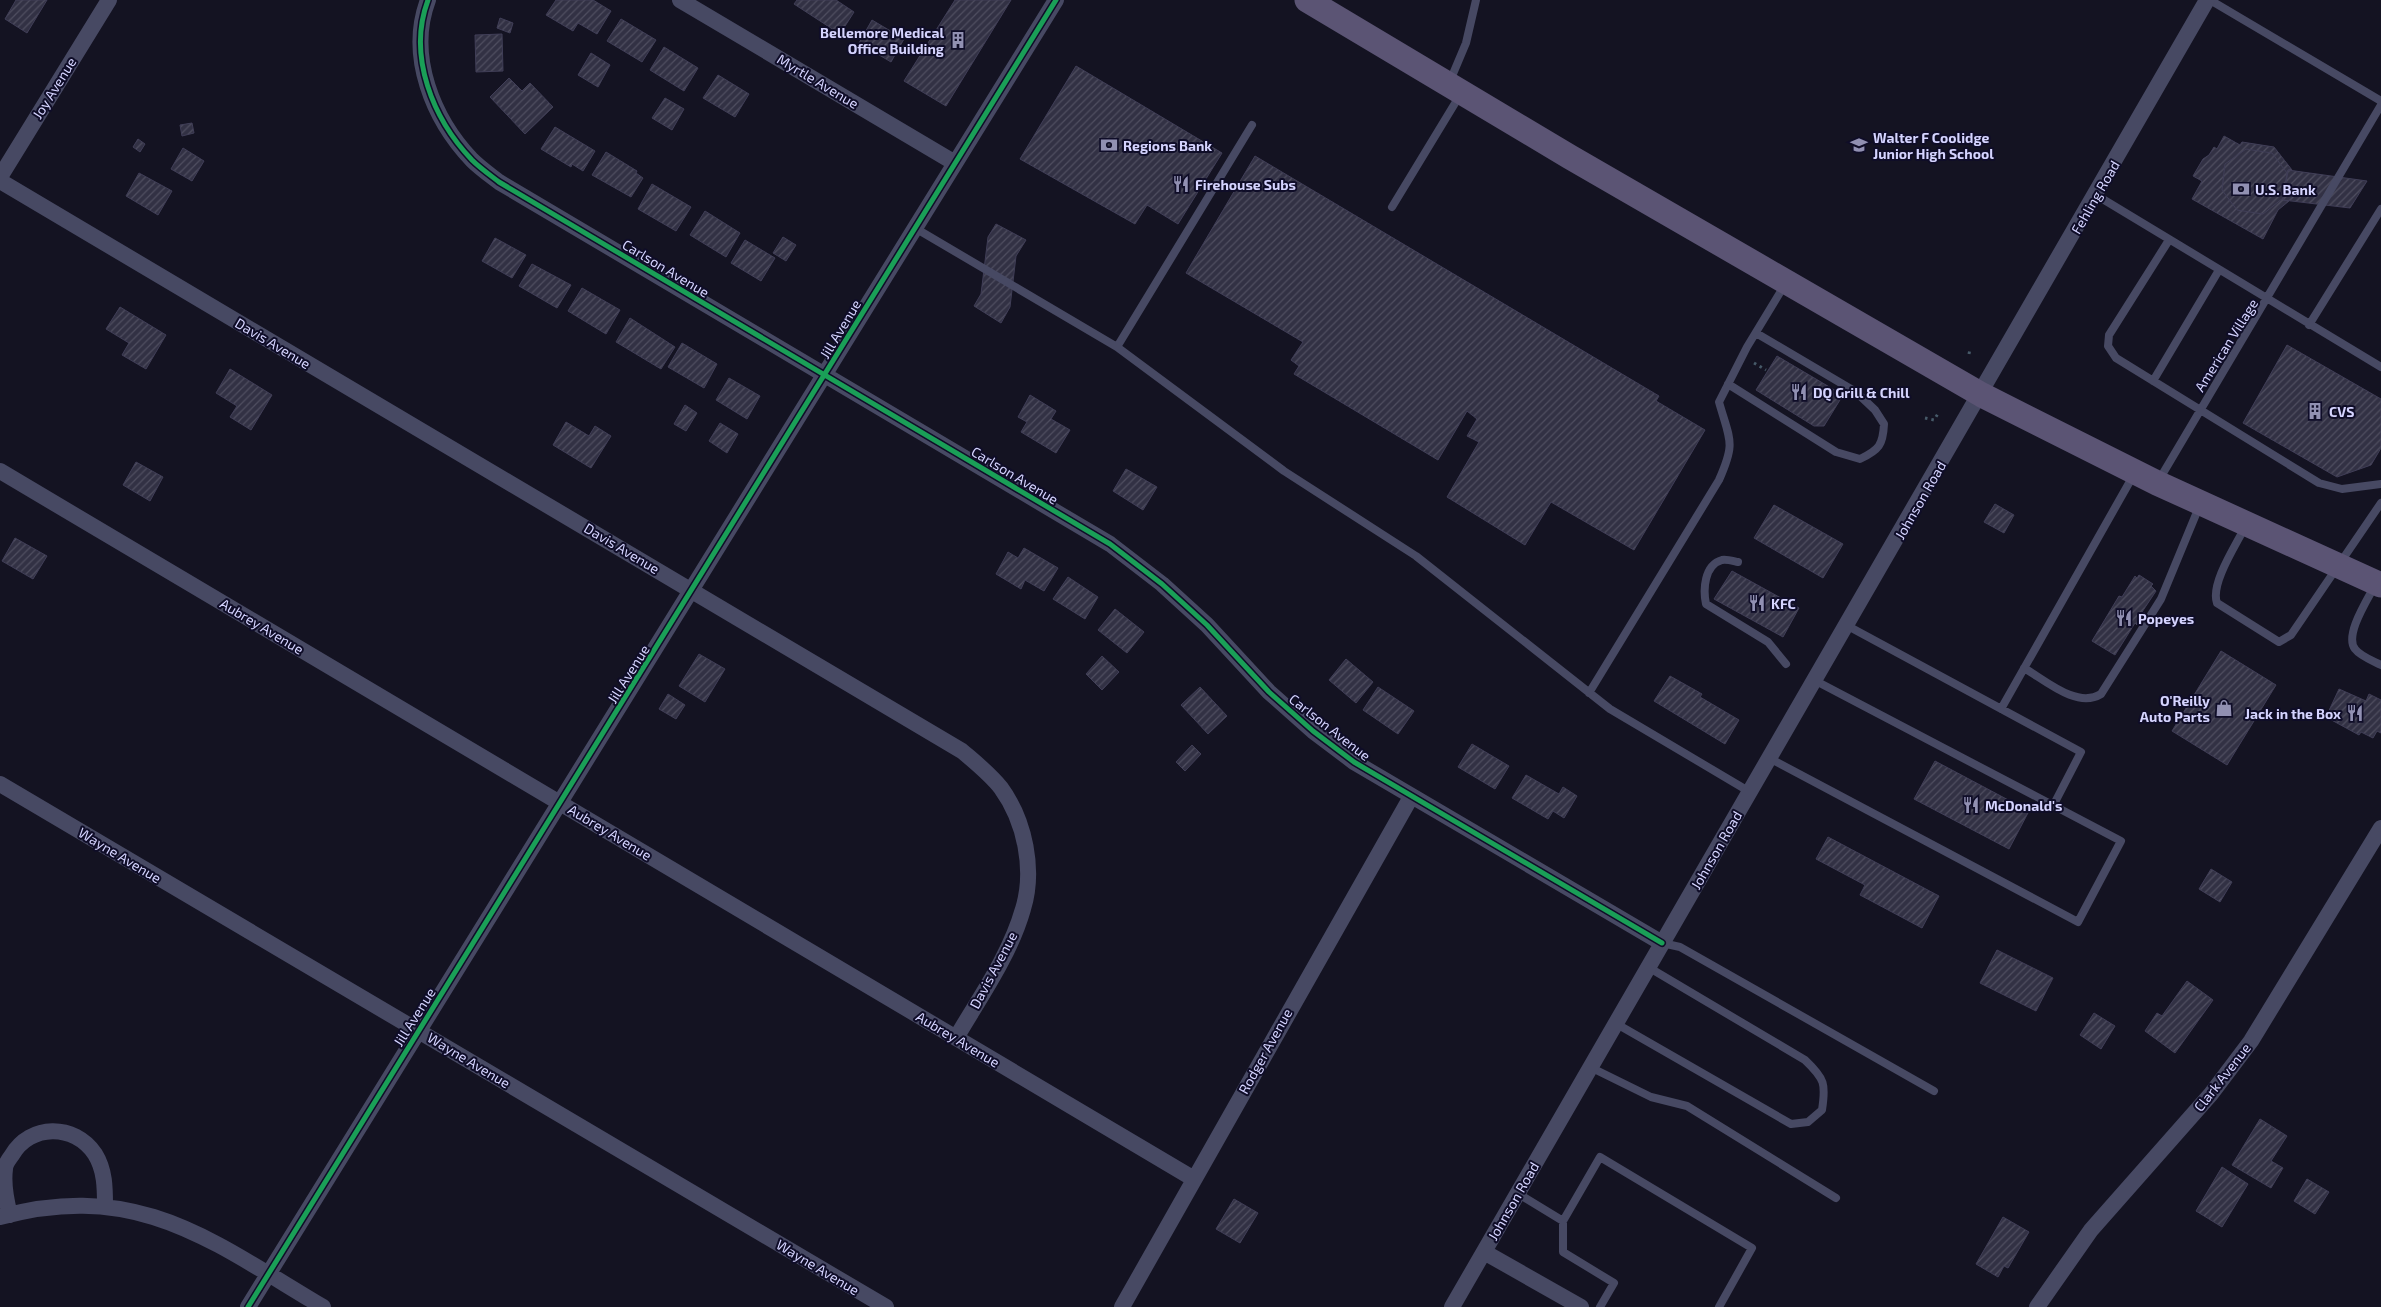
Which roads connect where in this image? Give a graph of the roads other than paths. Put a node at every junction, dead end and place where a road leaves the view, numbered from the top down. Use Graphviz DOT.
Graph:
graph roads {
  1 [pos="109,0"];
  2 [pos="428,0"];
  3 [pos="680,0"];
  4 [pos="1056,0"];
  5 [pos="1307,0"];
  6 [pos="1476,0"];
  7 [pos="2209,0"];
  8 [pos="1455,89"];
  9 [pos="2381,101"];
  10 [pos="2381,105"];
  11 [pos="1252,124"];
  12 [pos="955,162"];
  13 [pos="0,177"];
  14 [pos="0,182"];
  15 [pos="2096,195"];
  16 [pos="1392,206"];
  17 [pos="2381,209"];
  18 [pos="915,228"];
  19 [pos="2169,240"];
  20 [pos="2219,270"];
  21 [pos="1786,283"];
  22 [pos="2267,300"];
  23 [pos="2309,325"];
  24 [pos="1756,333"];
  25 [pos="1118,347"];
  26 [pos="2381,367"];
  27 [pos="825,375"];
  28 [pos="2153,381"];
  29 [pos="1728,384"];
  30 [pos="1982,395"];
  31 [pos="2200,411"];
  32 [pos="0,471"];
  33 [pos="2135,472"];
  34 [pos="2157,483"];
  35 [pos="2381,484"];
  36 [pos="2201,503"];
  37 [pos="2381,503"];
  38 [pos="2247,524"];
  39 [pos="1738,562"];
  40 [pos="2340,566"];
  41 [pos="2378,584"];
  42 [pos="693,590"];
  43 [pos="1846,625"];
  44 [pos="1786,664"];
  45 [pos="2381,666"];
  46 [pos="2024,668"];
  47 [pos="1814,680"];
  48 [pos="1589,693"];
  49 [pos="2001,709"];
  50 [pos="1769,758"];
  51 [pos="0,784"];
  52 [pos="1750,792"];
  53 [pos="1411,797"];
  54 [pos="560,803"];
  55 [pos="2053,806"];
  56 [pos="2381,828"];
  57 [pos="1662,943"];
  58 [pos="1648,967"];
  59 [pos="1615,1023"];
  60 [pos="418,1031"];
  61 [pos="956,1038"];
  62 [pos="1590,1067"];
  63 [pos="1934,1091"];
  64 [pos="1194,1178"];
  65 [pos="1517,1193"];
  66 [pos="1836,1198"];
  67 [pos="105,1206"];
  68 [pos="5,1216"];
  69 [pos="1563,1221"];
  70 [pos="1484,1252"];
  71 [pos="268,1274"];
  72 [pos="248,1307"];
  73 [pos="322,1307"];
  74 [pos="886,1307"];
  75 [pos="1122,1307"];
  76 [pos="1452,1307"];
  77 [pos="1581,1307"];
  78 [pos="1600,1307"];
  79 [pos="1719,1307"];
  80 [pos="2037,1307"];
  1 -- 13 [label="street, Joy Avenue"];
  2 -- 27 [label="street, Carlson Avenue"];
  3 -- 12 [label="street, Myrtle Avenue"];
  4 -- 12 [label="street, Jill Avenue"];
  5 -- 8 [label="main road"];
  6 -- 8 [label="lane"];
  7 -- 9 [label="lane"];
  7 -- 15 [label="street, Fehling Road"];
  8 -- 16 [label="lane"];
  8 -- 21 [label="main road"];
  10 -- 22 [label="lane"];
  11 -- 25 [label="lane"];
  12 -- 18 [label="street, Jill Avenue"];
  14 -- 42 [label="street, Davis Avenue"];
  15 -- 19 [label="lane"];
  15 -- 30 [label="street, Fehling Road"];
  17 -- 23 [label="lane"];
  18 -- 25 [label="lane"];
  18 -- 27 [label="street, Jill Avenue"];
  19 -- 20 [label="lane"];
  19 -- 28 [label="lane"];
  20 -- 22 [label="lane"];
  20 -- 28 [label="lane"];
  21 -- 24 [label="lane"];
  21 -- 30 [label="main road"];
  22 -- 23 [label="lane, American Village"];
  22 -- 31 [label="lane, American Village"];
  23 -- 26 [label="lane, American Village"];
  24 -- 29 [label="lane"];
  24 -- 29 [label="lane"];
  25 -- 48 [label="lane"];
  27 -- 42 [label="street, Jill Avenue"];
  27 -- 53 [label="street, Carlson Avenue"];
  28 -- 31 [label="lane"];
  29 -- 48 [label="lane"];
  30 -- 33 [label="main road"];
  30 -- 43 [label="street, Johnson Road"];
  31 -- 34 [label="lane, American Village"];
  31 -- 35 [label="lane"];
  32 -- 54 [label="street, Aubrey Avenue"];
  33 -- 34 [label="main road"];
  33 -- 46 [label="lane"];
  34 -- 36 [label="main road"];
  36 -- 38 [label="main road"];
  36 -- 46 [label="lane"];
  37 -- 40 [label="lane"];
  38 -- 40 [label="main road"];
  38 -- 40 [label="lane"];
  39 -- 44 [label="lane"];
  40 -- 41 [label="main road"];
  41 -- 45 [label="lane"];
  42 -- 54 [label="street, Jill Avenue"];
  42 -- 61 [label="street, Davis Avenue"];
  43 -- 47 [label="street, Johnson Road"];
  43 -- 49 [label="lane"];
  46 -- 49 [label="lane"];
  47 -- 50 [label="street, Johnson Road"];
  47 -- 55 [label="lane"];
  48 -- 52 [label="lane"];
  49 -- 55 [label="lane"];
  50 -- 52 [label="street, Johnson Road"];
  50 -- 55 [label="lane"];
  51 -- 60 [label="street, Wayne Avenue"];
  52 -- 57 [label="street, Johnson Road"];
  53 -- 57 [label="street, Carlson Avenue"];
  53 -- 64 [label="street, Rodger Avenue"];
  54 -- 60 [label="street, Jill Avenue"];
  54 -- 61 [label="street, Aubrey Avenue"];
  56 -- 80 [label="street, Clark Avenue"];
  57 -- 58 [label="street, Johnson Road"];
  57 -- 63 [label="lane"];
  58 -- 59 [label="street, Johnson Road"];
  58 -- 59 [label="lane"];
  59 -- 62 [label="street, Johnson Road"];
  60 -- 71 [label="street, Jill Avenue"];
  60 -- 74 [label="street, Wayne Avenue"];
  61 -- 64 [label="street, Aubrey Avenue"];
  62 -- 65 [label="street, Johnson Road"];
  62 -- 66 [label="lane"];
  64 -- 75 [label="street, Rodger Avenue"];
  65 -- 69 [label="lane"];
  65 -- 70 [label="street, Johnson Road"];
  67 -- 68 [label="street"];
  67 -- 68 [label="street"];
  67 -- 71 [label="street"];
  69 -- 78 [label="lane"];
  69 -- 79 [label="lane"];
  70 -- 76 [label="street, Johnson Road"];
  70 -- 77 [label="street"];
  71 -- 72 [label="street, Jill Avenue"];
  71 -- 73 [label="street"];
}
